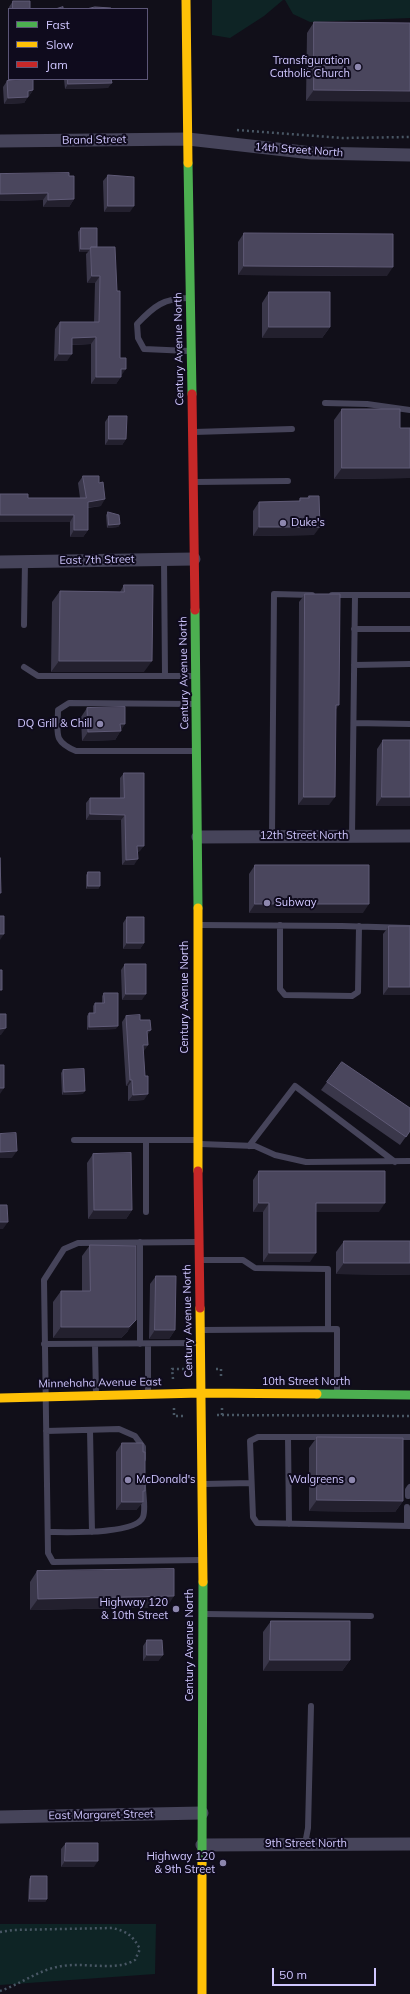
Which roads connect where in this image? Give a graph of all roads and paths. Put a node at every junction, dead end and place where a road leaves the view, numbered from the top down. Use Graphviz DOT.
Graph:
graph roads {
  1 [pos="186,0"];
  2 [pos="234,129"];
  3 [pos="410,137"];
  4 [pos="188,139"];
  5 [pos="0,141"];
  6 [pos="410,155"];
  7 [pos="190,298"];
  8 [pos="191,351"];
  9 [pos="325,403"];
  10 [pos="410,410"];
  11 [pos="292,429"];
  12 [pos="192,432"];
  13 [pos="288,481"];
  14 [pos="193,482"];
  15 [pos="194,559"];
  16 [pos="164,560"];
  17 [pos="26,561"];
  18 [pos="0,562"];
  19 [pos="318,595"];
  20 [pos="326,595"];
  21 [pos="355,595"];
  22 [pos="410,595"];
  23 [pos="24,625"];
  24 [pos="354,629"];
  25 [pos="410,629"];
  26 [pos="410,664"];
  27 [pos="354,665"];
  28 [pos="24,667"];
  29 [pos="165,676"];
  30 [pos="196,676"];
  31 [pos="196,704"];
  32 [pos="354,723"];
  33 [pos="410,724"];
  34 [pos="197,751"];
  35 [pos="272,836"];
  36 [pos="352,836"];
  37 [pos="410,836"];
  38 [pos="198,837"];
  39 [pos="197,925"];
  40 [pos="280,925"];
  41 [pos="358,926"];
  42 [pos="410,928"];
  43 [pos="74,1140"];
  44 [pos="146,1140"];
  45 [pos="198,1142"];
  46 [pos="249,1146"];
  47 [pos="410,1161"];
  48 [pos="395,1162"];
  49 [pos="146,1212"];
  50 [pos="140,1242"];
  51 [pos="199,1242"];
  52 [pos="200,1260"];
  53 [pos="328,1329"];
  54 [pos="200,1330"];
  55 [pos="200,1343"];
  56 [pos="44,1344"];
  57 [pos="95,1344"];
  58 [pos="140,1344"];
  59 [pos="148,1344"];
  60 [pos="201,1393"];
  61 [pos="148,1394"];
  62 [pos="337,1394"];
  63 [pos="410,1395"];
  64 [pos="96,1396"];
  65 [pos="44,1397"];
  66 [pos="0,1398"];
  67 [pos="222,1415"];
  68 [pos="410,1416"];
  69 [pos="46,1430"];
  70 [pos="90,1430"];
  71 [pos="288,1437"];
  72 [pos="410,1437"];
  73 [pos="143,1462"];
  74 [pos="143,1478"];
  75 [pos="251,1483"];
  76 [pos="202,1484"];
  77 [pos="410,1487"];
  78 [pos="408,1496"];
  79 [pos="407,1507"];
  80 [pos="289,1524"];
  81 [pos="409,1526"];
  82 [pos="48,1532"];
  83 [pos="92,1532"];
  84 [pos="202,1560"];
  85 [pos="203,1614"];
  86 [pos="371,1616"];
  87 [pos="311,1706"];
  88 [pos="202,1814"];
  89 [pos="0,1817"];
  90 [pos="305,1844"];
  91 [pos="410,1844"];
  92 [pos="202,1845"];
  93 [pos="0,1932"];
  94 [pos="0,1991"];
  95 [pos="202,1994"];
  1 -- 4 [label="main road, Century Avenue North"];
  2 -- 3 [label="path"];
  4 -- 5 [label="street, Brand Street"];
  4 -- 6 [label="street, 14th Street North"];
  4 -- 7 [label="main road, Century Avenue North"];
  7 -- 8 [label="main road, Century Avenue North"];
  7 -- 8 [label="lane"];
  8 -- 12 [label="main road, Century Avenue North"];
  9 -- 10 [label="lane"];
  11 -- 12 [label="lane"];
  12 -- 14 [label="main road, Century Avenue North"];
  13 -- 14 [label="lane"];
  14 -- 15 [label="main road, Century Avenue North"];
  15 -- 16 [label="street, East 7th Street"];
  15 -- 30 [label="main road, Century Avenue North"];
  16 -- 17 [label="street, East 7th Street"];
  16 -- 29 [label="lane"];
  17 -- 18 [label="street, East 7th Street"];
  17 -- 23 [label="lane"];
  19 -- 35 [label="lane"];
  20 -- 21 [label="lane"];
  21 -- 22 [label="lane"];
  21 -- 24 [label="lane"];
  24 -- 25 [label="lane"];
  24 -- 27 [label="lane"];
  26 -- 27 [label="lane"];
  27 -- 32 [label="lane"];
  28 -- 29 [label="lane"];
  29 -- 30 [label="lane"];
  30 -- 31 [label="main road, Century Avenue North"];
  31 -- 34 [label="main road, Century Avenue North"];
  31 -- 34 [label="lane"];
  32 -- 33 [label="lane"];
  32 -- 36 [label="lane"];
  34 -- 38 [label="main road, Century Avenue North"];
  35 -- 36 [label="street, 12th Street North"];
  35 -- 38 [label="street, 12th Street North"];
  36 -- 37 [label="street, 12th Street North"];
  38 -- 39 [label="main road, Century Avenue North"];
  39 -- 40 [label="lane"];
  39 -- 45 [label="main road, Century Avenue North"];
  40 -- 41 [label="lane"];
  40 -- 41 [label="lane"];
  41 -- 42 [label="lane"];
  43 -- 44 [label="lane"];
  44 -- 45 [label="lane"];
  44 -- 49 [label="lane"];
  45 -- 46 [label="lane"];
  45 -- 51 [label="main road, Century Avenue North"];
  46 -- 48 [label="lane"];
  46 -- 48 [label="lane"];
  47 -- 48 [label="lane"];
  50 -- 51 [label="lane"];
  50 -- 56 [label="lane"];
  50 -- 58 [label="lane"];
  51 -- 52 [label="main road, Century Avenue North"];
  52 -- 53 [label="lane"];
  52 -- 54 [label="main road, Century Avenue North"];
  53 -- 54 [label="lane"];
  53 -- 62 [label="lane"];
  54 -- 55 [label="main road, Century Avenue North"];
  55 -- 59 [label="lane"];
  55 -- 60 [label="main road, Century Avenue North"];
  56 -- 57 [label="lane"];
  56 -- 65 [label="lane"];
  57 -- 58 [label="lane"];
  57 -- 64 [label="lane"];
  58 -- 59 [label="lane"];
  59 -- 61 [label="lane"];
  60 -- 61 [label="main road, Minnehaha Avenue East"];
  60 -- 62 [label="main road, 10th Street North"];
  60 -- 76 [label="main road, Century Avenue North"];
  61 -- 64 [label="main road, Minnehaha Avenue East"];
  62 -- 63 [label="main road, 10th Street North"];
  64 -- 65 [label="main road, Minnehaha Avenue East"];
  65 -- 66 [label="main road, Minnehaha Avenue East"];
  65 -- 69 [label="lane"];
  67 -- 68 [label="path"];
  69 -- 70 [label="lane"];
  69 -- 82 [label="lane"];
  70 -- 73 [label="lane"];
  70 -- 83 [label="lane"];
  71 -- 72 [label="lane"];
  71 -- 75 [label="lane"];
  71 -- 80 [label="lane"];
  74 -- 83 [label="lane"];
  75 -- 76 [label="lane"];
  75 -- 80 [label="lane"];
  76 -- 84 [label="main road, Century Avenue North"];
  77 -- 78 [label="lane"];
  79 -- 81 [label="lane"];
  80 -- 81 [label="lane"];
  82 -- 83 [label="lane"];
  82 -- 84 [label="lane"];
  84 -- 85 [label="main road, Century Avenue North"];
  85 -- 86 [label="lane"];
  85 -- 88 [label="main road, Century Avenue North"];
  87 -- 90 [label="lane"];
  88 -- 89 [label="street, East Margaret Street"];
  88 -- 92 [label="main road, Century Avenue North"];
  90 -- 91 [label="street, 9th Street North"];
  90 -- 92 [label="street, 9th Street North"];
  92 -- 95 [label="main road, Century Avenue North"];
  93 -- 94 [label="path"];
}
